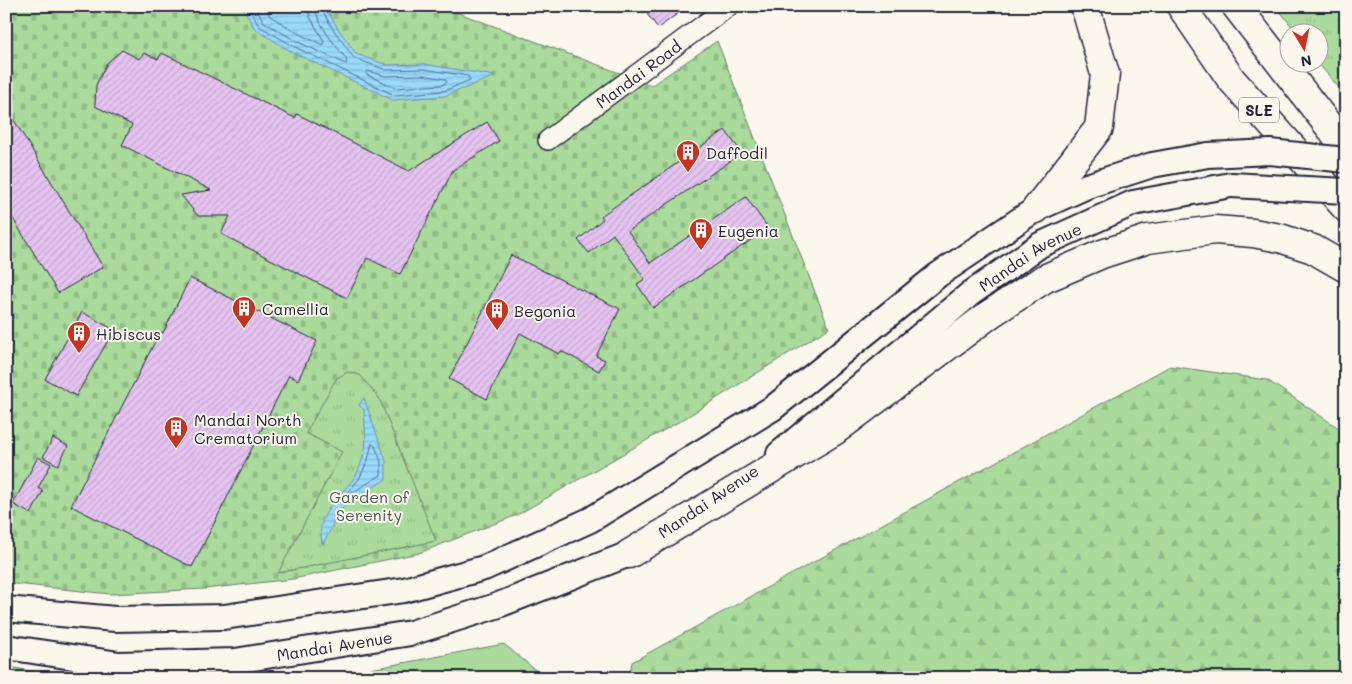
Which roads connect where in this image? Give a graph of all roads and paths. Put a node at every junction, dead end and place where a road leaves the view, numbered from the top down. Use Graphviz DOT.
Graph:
graph roads {
  1 [pos="730,6"];
  2 [pos="1085,6"];
  3 [pos="1181,6"];
  4 [pos="1236,6"];
  5 [pos="548,140"];
  6 [pos="1346,148"];
  7 [pos="1346,160"];
  8 [pos="1346,191"];
  9 [pos="1346,208"];
  10 [pos="1036,209"];
  11 [pos="1346,268"];
  12 [pos="629,554"];
  13 [pos="6,609"];
  14 [pos="6,647"];
  1 -- 5 [label="street, Mandai Road"];
  2 -- 10 [label="highway"];
  3 -- 9 [label="highway, SLE"];
  4 -- 6 [label="highway, SLE"];
  7 -- 10 [label="main road, Mandai Avenue, bridge"];
  8 -- 12 [label="main road, Mandai Avenue, bridge"];
  10 -- 13 [label="main road, Mandai Avenue"];
  11 -- 12 [label="highway"];
  12 -- 14 [label="main road, Mandai Avenue"];
}
